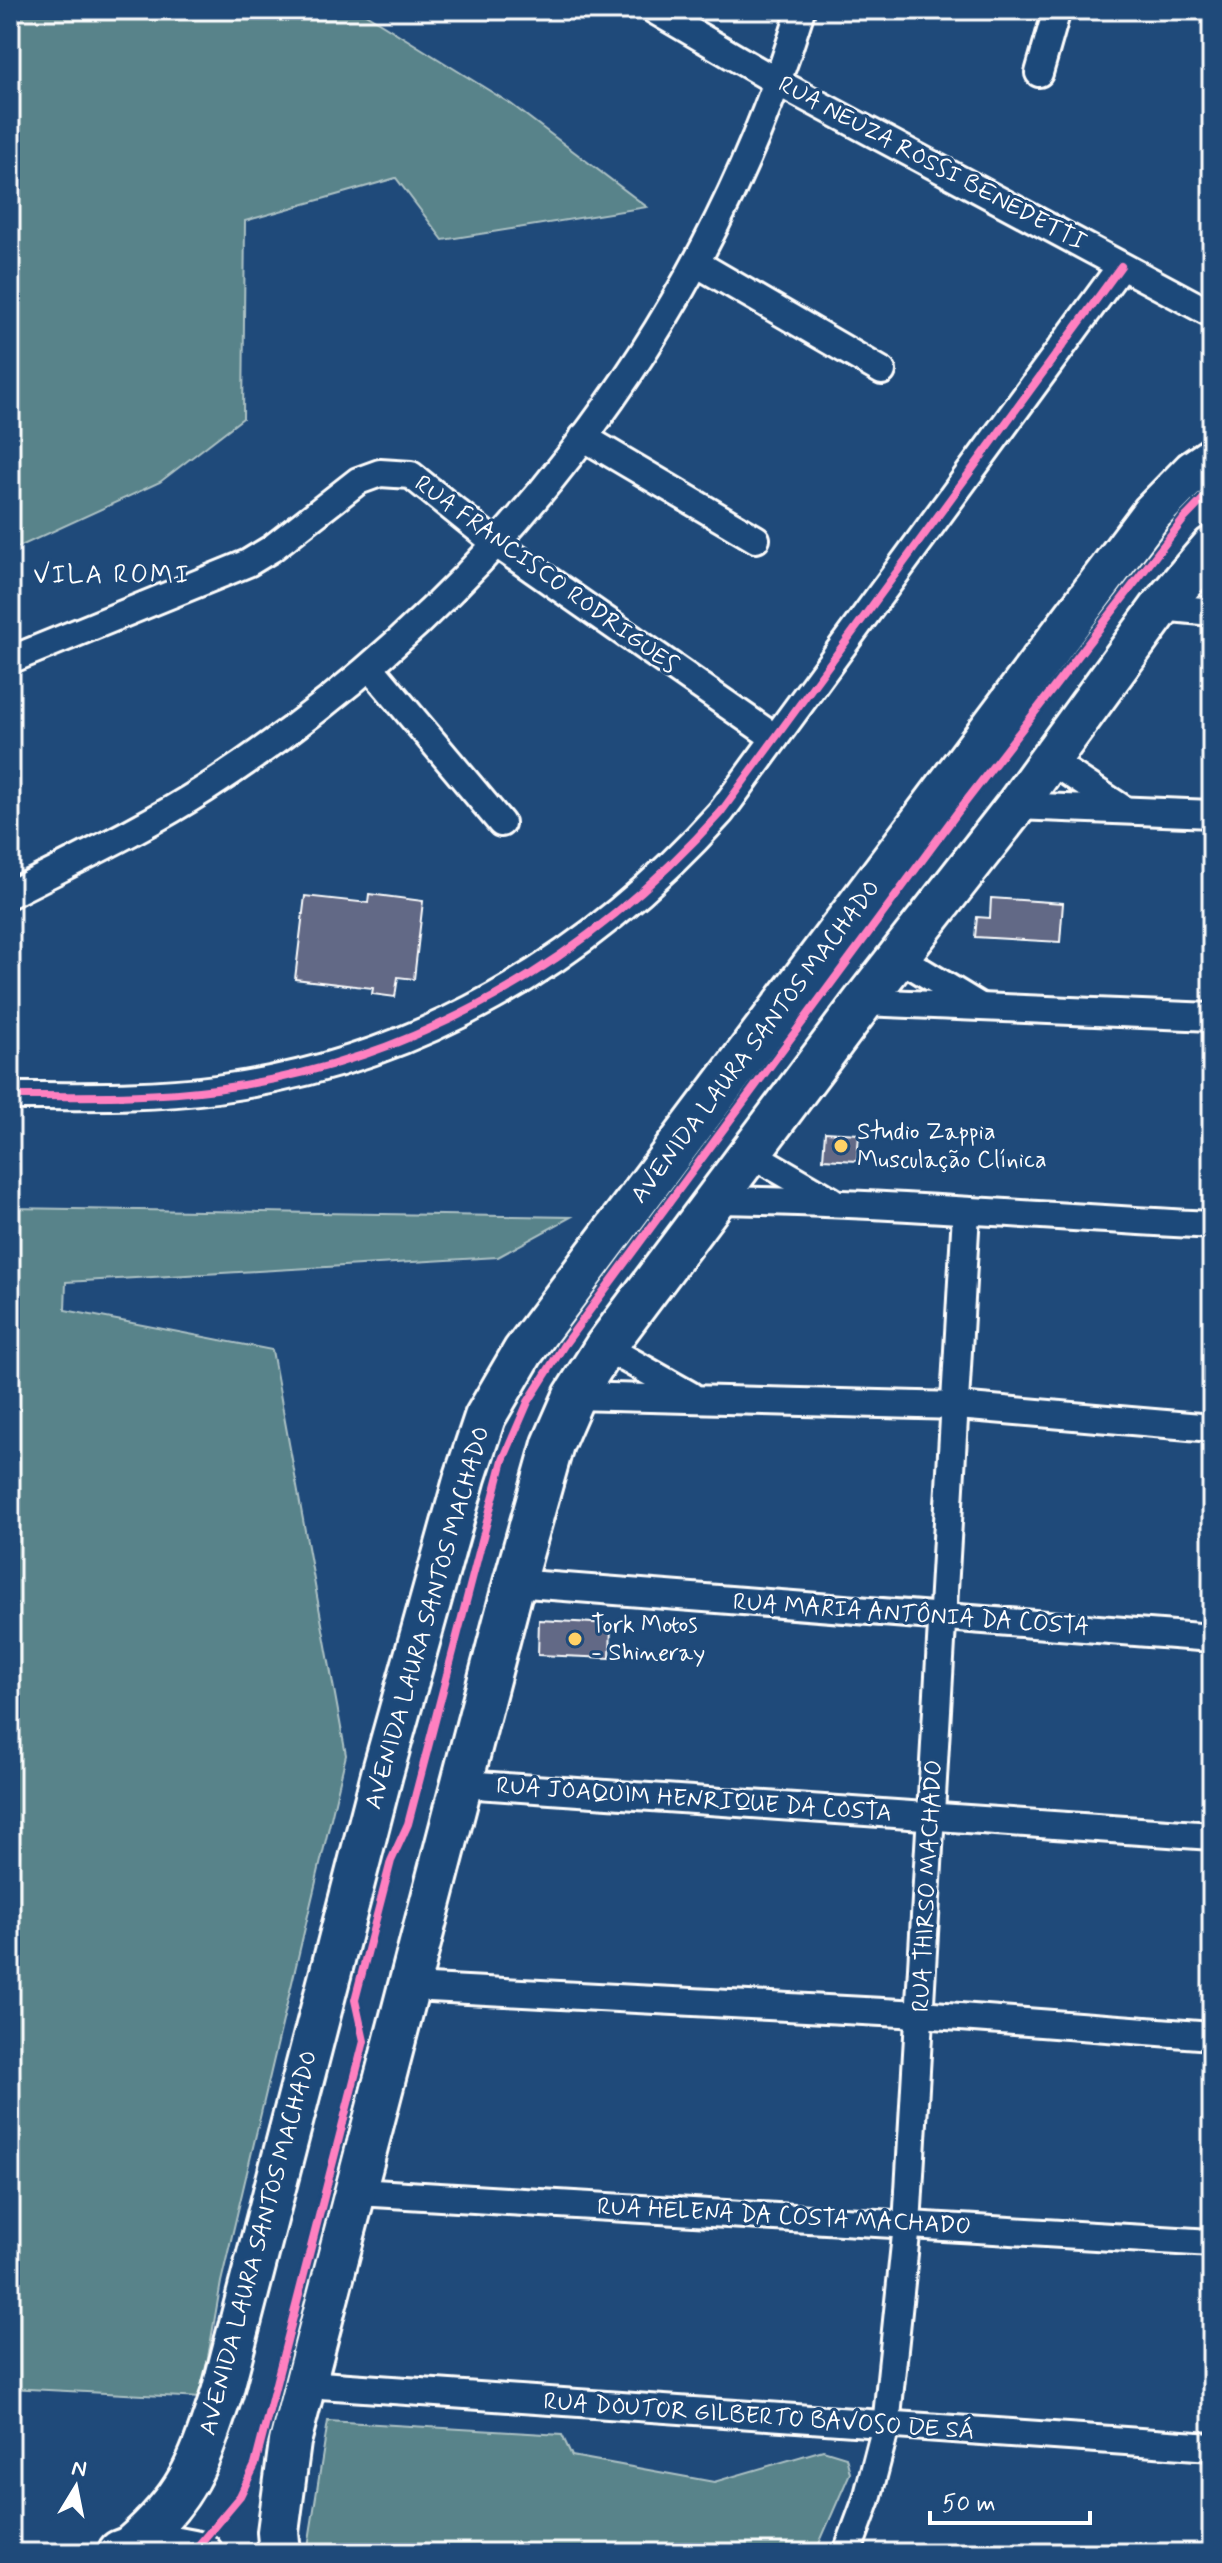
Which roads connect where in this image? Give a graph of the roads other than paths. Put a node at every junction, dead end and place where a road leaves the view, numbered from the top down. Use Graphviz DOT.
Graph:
graph roads {
  1 [pos="654,10"];
  2 [pos="801,10"];
  3 [pos="1057,10"];
  4 [pos="1039,73"];
  5 [pos="779,83"];
  6 [pos="696,263"];
  7 [pos="1121,266"];
  8 [pos="1212,314"];
  9 [pos="882,371"];
  10 [pos="583,437"];
  11 [pos="1212,458"];
  12 [pos="756,539"];
  13 [pos="498,545"];
  14 [pos="1209,556"];
  15 [pos="1161,607"];
  16 [pos="1212,612"];
  17 [pos="10,660"];
  18 [pos="370,667"];
  19 [pos="775,738"];
  20 [pos="1049,760"];
  21 [pos="1016,806"];
  22 [pos="1125,810"];
  23 [pos="1212,814"];
  24 [pos="501,823"];
  25 [pos="10,894"];
  26 [pos="898,957"];
  27 [pos="863,1002"];
  28 [pos="982,1007"];
  29 [pos="1212,1017"];
  30 [pos="10,1096"];
  31 [pos="750,1153"];
  32 [pos="714,1200"];
  33 [pos="834,1201"];
  34 [pos="966,1213"];
  35 [pos="1212,1225"];
  36 [pos="605,1347"];
  37 [pos="574,1396"];
  38 [pos="693,1397"];
  39 [pos="958,1406"];
  40 [pos="1212,1428"];
  41 [pos="514,1583"];
  42 [pos="945,1618"];
  43 [pos="1212,1638"];
  44 [pos="463,1784"];
  45 [pos="932,1816"];
  46 [pos="1212,1836"];
  47 [pos="411,1987"];
  48 [pos="920,2014"];
  49 [pos="1212,2036"];
  50 [pos="357,2192"];
  51 [pos="907,2225"];
  52 [pos="1212,2243"];
  53 [pos="306,2384"];
  54 [pos="886,2426"];
  55 [pos="1212,2447"];
  56 [pos="122,2549"];
  57 [pos="202,2553"];
  58 [pos="280,2553"];
  59 [pos="847,2553"];
  1 -- 5 [label="street, RUA NEUZA ROSSI BENEDETTI"];
  2 -- 5 [label="street"];
  3 -- 4 [label="street"];
  5 -- 6 [label="street"];
  5 -- 7 [label="street, RUA NEUZA ROSSI BENEDETTI"];
  6 -- 9 [label="street"];
  6 -- 10 [label="street"];
  7 -- 8 [label="street, RUA NEUZA ROSSI BENEDETTI"];
  7 -- 19 [label="street"];
  10 -- 12 [label="street"];
  10 -- 13 [label="street"];
  11 -- 56 [label="main road, AVENIDA LAURA SANTOS MACHADO"];
  13 -- 17 [label="street, RUA FRANCISCO RODRIGUES"];
  13 -- 18 [label="street"];
  13 -- 19 [label="street, RUA FRANCISCO RODRIGUES"];
  14 -- 15 [label="main road"];
  15 -- 16 [label="street"];
  15 -- 20 [label="main road"];
  18 -- 24 [label="street"];
  18 -- 25 [label="street"];
  19 -- 30 [label="street"];
  20 -- 21 [label="main road"];
  20 -- 22 [label="street"];
  21 -- 22 [label="street"];
  21 -- 26 [label="main road"];
  22 -- 23 [label="street"];
  26 -- 27 [label="main road"];
  26 -- 28 [label="street"];
  27 -- 28 [label="street"];
  27 -- 31 [label="main road"];
  28 -- 29 [label="street"];
  31 -- 32 [label="main road"];
  31 -- 33 [label="street"];
  32 -- 33 [label="street"];
  32 -- 36 [label="main road"];
  33 -- 34 [label="street"];
  34 -- 35 [label="street"];
  34 -- 39 [label="street, RUA THIRSO MACHADO"];
  36 -- 37 [label="main road"];
  36 -- 38 [label="street"];
  37 -- 38 [label="street"];
  37 -- 41 [label="main road"];
  38 -- 39 [label="street"];
  39 -- 40 [label="street"];
  39 -- 42 [label="street, RUA THIRSO MACHADO"];
  41 -- 42 [label="street, RUA MARIA ANTÔNIA DA COSTA"];
  41 -- 44 [label="main road"];
  42 -- 43 [label="street, RUA MARIA ANTÔNIA DA COSTA"];
  42 -- 45 [label="street, RUA THIRSO MACHADO"];
  44 -- 45 [label="street, RUA JOAQUIM HENRIQUE DA COSTA"];
  44 -- 47 [label="main road"];
  45 -- 46 [label="street, RUA JOAQUIM HENRIQUE DA COSTA"];
  45 -- 48 [label="street, RUA THIRSO MACHADO"];
  47 -- 48 [label="street"];
  47 -- 50 [label="main road"];
  48 -- 49 [label="street"];
  48 -- 51 [label="street, RUA THIRSO MACHADO"];
  50 -- 51 [label="street, RUA HELENA DA COSTA MACHADO"];
  50 -- 53 [label="main road"];
  51 -- 52 [label="street, RUA HELENA DA COSTA MACHADO"];
  51 -- 54 [label="street, RUA THIRSO MACHADO"];
  53 -- 54 [label="street, RUA DOUTOR GILBERTO BAVOSO DE SÁ"];
  53 -- 58 [label="main road"];
  54 -- 55 [label="street, RUA DOUTOR GILBERTO BAVOSO DE SÁ"];
  54 -- 59 [label="street, RUA THIRSO MACHADO"];
  56 -- 57 [label="main road"];
}
